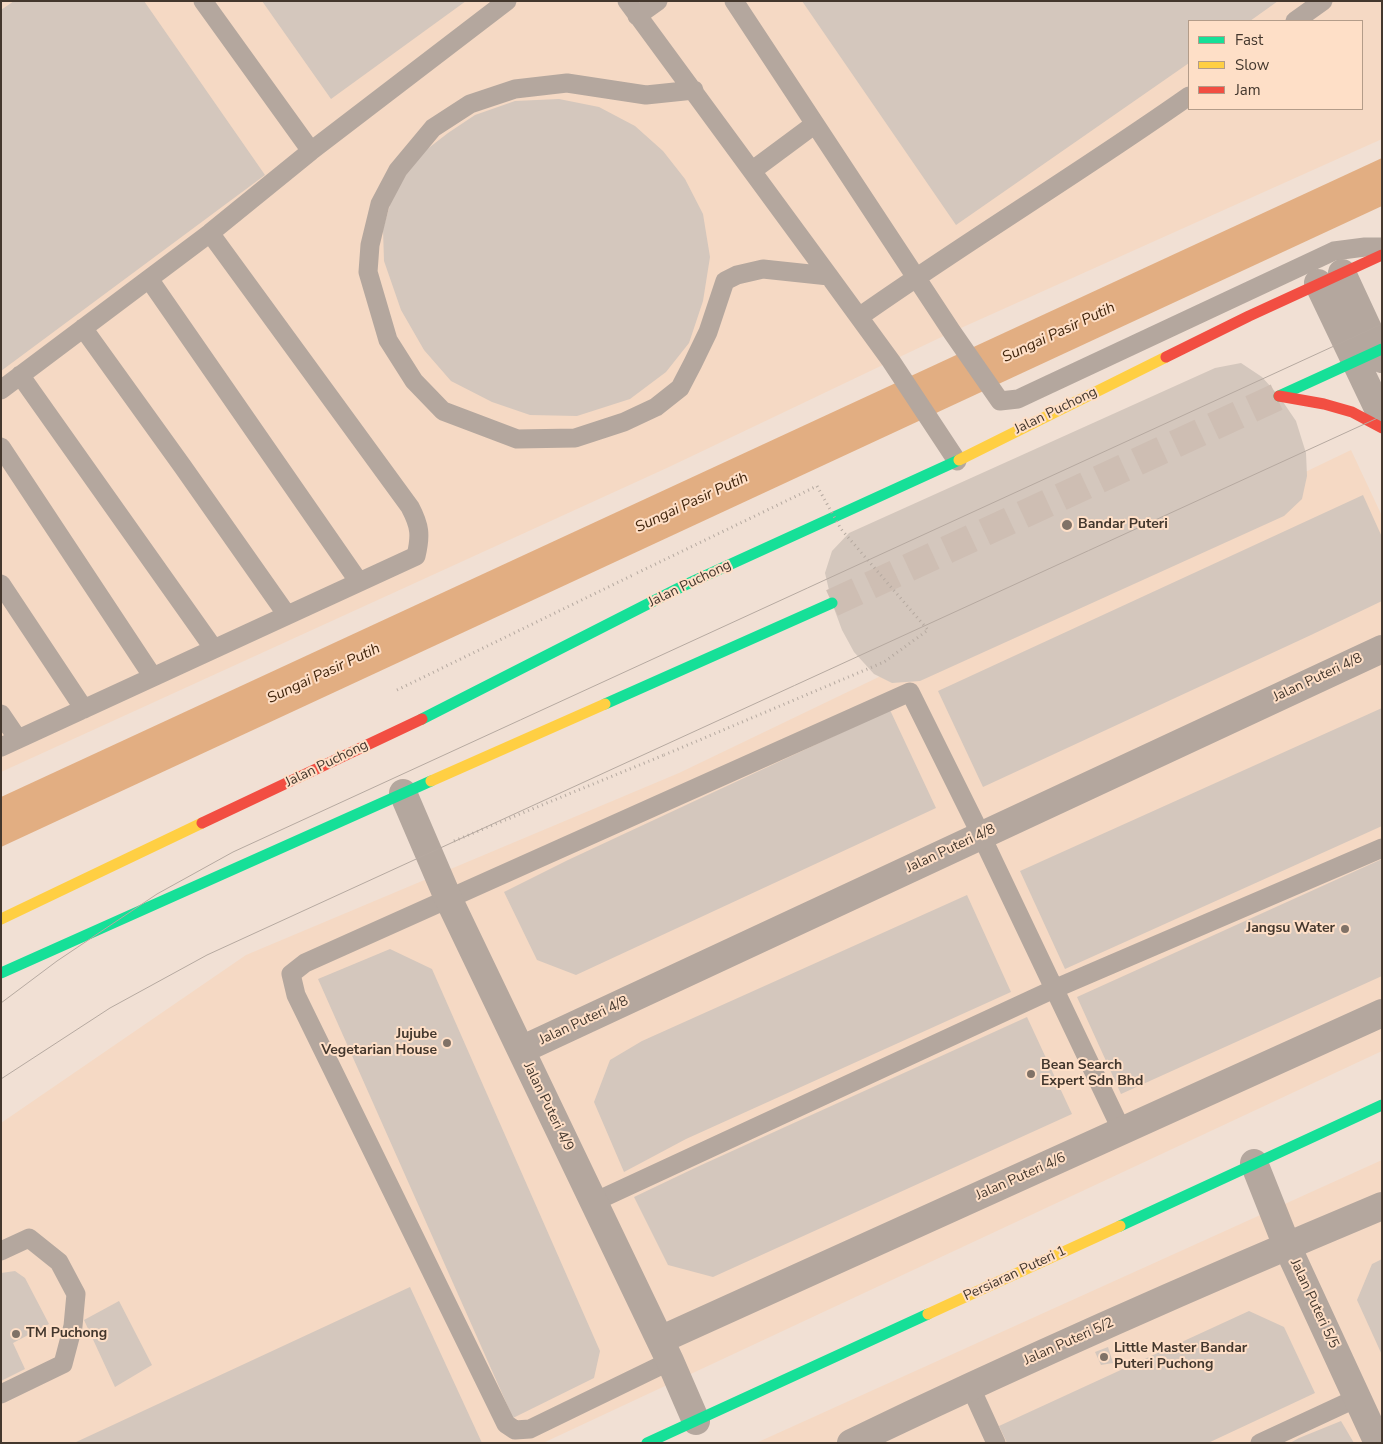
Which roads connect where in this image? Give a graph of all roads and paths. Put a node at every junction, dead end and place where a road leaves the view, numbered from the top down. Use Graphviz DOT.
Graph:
graph roads {
  1 [pos="203,1"];
  2 [pos="507,1"];
  3 [pos="658,1"];
  4 [pos="734,1"];
  5 [pos="1323,1"];
  6 [pos="632,8"];
  7 [pos="1296,20"];
  8 [pos="694,90"];
  9 [pos="1188,97"];
  10 [pos="815,124"];
  11 [pos="311,152"];
  12 [pos="753,170"];
  13 [pos="210,233"];
  14 [pos="1382,247"];
  15 [pos="1382,255"];
  16 [pos="829,276"];
  17 [pos="916,277"];
  18 [pos="1330,278"];
  19 [pos="149,279"];
  20 [pos="859,317"];
  21 [pos="83,328"];
  22 [pos="1374,355"];
  23 [pos="20,375"];
  24 [pos="1,390"];
  25 [pos="1382,416"];
  26 [pos="1382,428"];
  27 [pos="1,447"];
  28 [pos="957,461"];
  29 [pos="359,582"];
  30 [pos="1,584"];
  31 [pos="832,603"];
  32 [pos="287,615"];
  33 [pos="214,649"];
  34 [pos="1382,649"];
  35 [pos="153,677"];
  36 [pos="397,690"];
  37 [pos="84,709"];
  38 [pos="1,714"];
  39 [pos="10,743"];
  40 [pos="403,793"];
  41 [pos="981,835"];
  42 [pos="1382,848"];
  43 [pos="429,851"];
  44 [pos="448,898"];
  45 [pos="1,920"];
  46 [pos="1,973"];
  47 [pos="1054,989"];
  48 [pos="1382,1013"];
  49 [pos="521,1050"];
  50 [pos="1382,1105"];
  51 [pos="1122,1131"];
  52 [pos="1254,1164"];
  53 [pos="594,1202"];
  54 [pos="1382,1206"];
  55 [pos="1287,1246"];
  56 [pos="1,1251"];
  57 [pos="665,1350"];
  58 [pos="970,1386"];
  59 [pos="1,1394"];
  60 [pos="1357,1398"];
  61 [pos="696,1421"];
  62 [pos="647,1443"];
  63 [pos="852,1443"];
  64 [pos="996,1443"];
  65 [pos="1260,1443"];
  66 [pos="1378,1443"];
  1 -- 11 [label="lane"];
  2 -- 11 [label="lane"];
  3 -- 6 [label="lane"];
  4 -- 10 [label="lane"];
  5 -- 7 [label="lane"];
  6 -- 8 [label="lane"];
  8 -- 12 [label="lane"];
  8 -- 16 [label="lane"];
  9 -- 17 [label="lane"];
  10 -- 12 [label="lane"];
  10 -- 17 [label="lane"];
  11 -- 13 [label="lane"];
  12 -- 16 [label="lane"];
  13 -- 19 [label="lane"];
  13 -- 29 [label="lane"];
  14 -- 17 [label="lane"];
  15 -- 18 [label="main road, Jalan Puchong"];
  16 -- 20 [label="lane"];
  17 -- 20 [label="lane"];
  18 -- 22 [label="street"];
  18 -- 28 [label="main road, Jalan Puchong"];
  19 -- 21 [label="lane"];
  19 -- 29 [label="lane"];
  20 -- 28 [label="lane"];
  21 -- 23 [label="lane"];
  21 -- 32 [label="lane"];
  22 -- 25 [label="street"];
  22 -- 26 [label="main road"];
  23 -- 24 [label="lane"];
  23 -- 33 [label="lane"];
  27 -- 35 [label="lane"];
  28 -- 45 [label="main road, Jalan Puchong"];
  29 -- 32 [label="lane"];
  30 -- 37 [label="lane"];
  31 -- 40 [label="main road"];
  32 -- 33 [label="lane"];
  33 -- 35 [label="lane"];
  34 -- 41 [label="street, Jalan Puteri 4/8"];
  35 -- 37 [label="lane"];
  36 -- 43 [label="path, bridge"];
  37 -- 39 [label="lane"];
  38 -- 39 [label="lane"];
  40 -- 43 [label="street, Jalan Puteri 4/9"];
  40 -- 46 [label="main road"];
  41 -- 44 [label="lane"];
  41 -- 47 [label="lane"];
  41 -- 49 [label="street, Jalan Puteri 4/8"];
  42 -- 47 [label="lane"];
  43 -- 44 [label="street, Jalan Puteri 4/9"];
  44 -- 49 [label="street, Jalan Puteri 4/9"];
  44 -- 57 [label="lane"];
  47 -- 51 [label="lane"];
  47 -- 53 [label="lane"];
  48 -- 51 [label="street, Jalan Puteri 4/6"];
  49 -- 53 [label="street, Jalan Puteri 4/9"];
  50 -- 52 [label="main road, Persiaran Puteri 1"];
  51 -- 57 [label="street, Jalan Puteri 4/6"];
  52 -- 55 [label="street, Jalan Puteri 5/5"];
  52 -- 61 [label="main road, Persiaran Puteri 1"];
  53 -- 57 [label="street, Jalan Puteri 4/9"];
  54 -- 55 [label="street, Jalan Puteri 5/2"];
  55 -- 58 [label="street, Jalan Puteri 5/2"];
  55 -- 60 [label="street, Jalan Puteri 5/5"];
  56 -- 59 [label="lane"];
  57 -- 61 [label="street, Jalan Puteri 4/9"];
  58 -- 63 [label="street, Jalan Puteri 5/2"];
  58 -- 64 [label="lane"];
  60 -- 65 [label="lane"];
  60 -- 66 [label="street, Jalan Puteri 5/5"];
  61 -- 62 [label="main road, Persiaran Puteri 1"];
}
